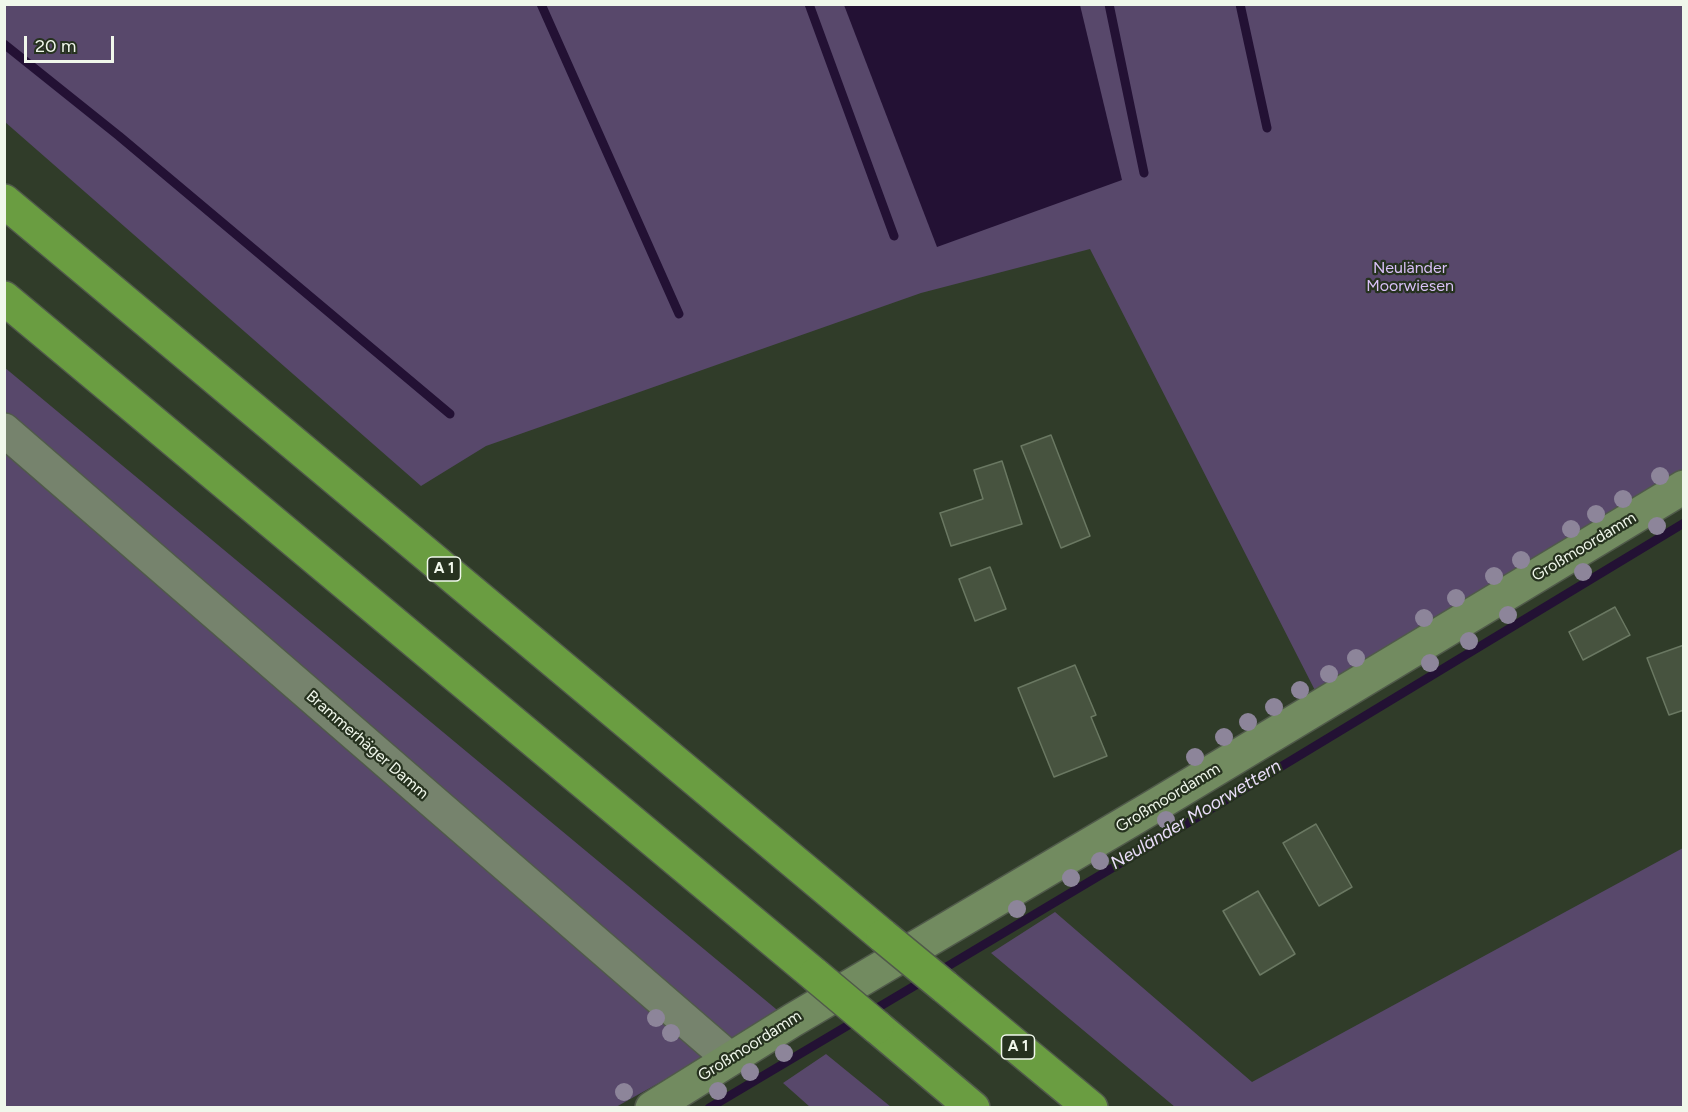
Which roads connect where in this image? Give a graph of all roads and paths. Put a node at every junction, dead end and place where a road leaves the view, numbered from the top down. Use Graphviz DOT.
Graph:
graph roads {
  1 [pos="4,201"];
  2 [pos="4,298"];
  3 [pos="4,430"];
  4 [pos="1683,487"];
  5 [pos="730,1059"];
  6 [pos="652,1107"];
  7 [pos="973,1107"];
  8 [pos="1091,1107"];
  1 -- 8 [label="highway, A 1, bridge"];
  2 -- 7 [label="highway, bridge"];
  3 -- 5 [label="street, Brammerhäger Damm"];
  4 -- 5 [label="street, Großmoordamm"];
  5 -- 6 [label="street, Großmoordamm"];
}
